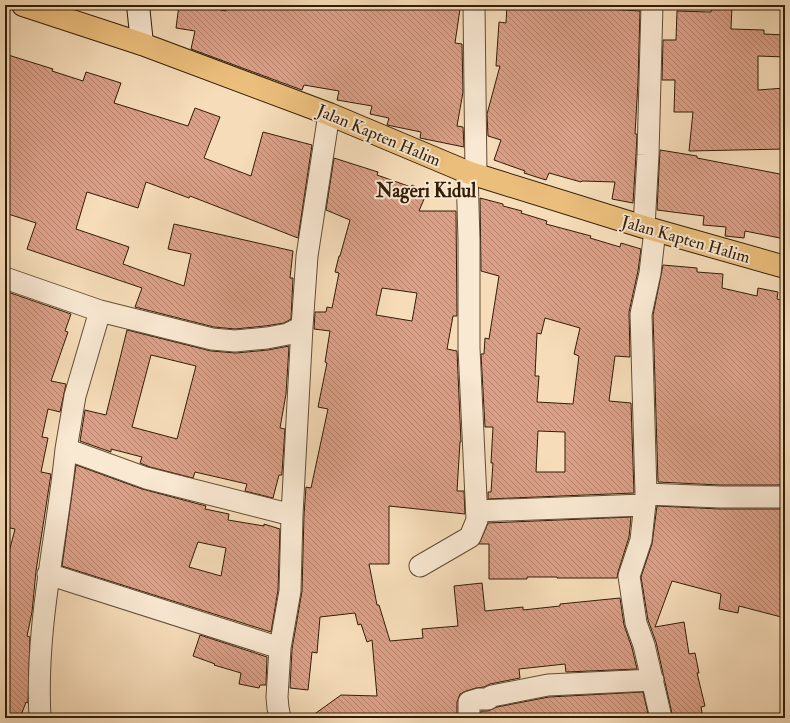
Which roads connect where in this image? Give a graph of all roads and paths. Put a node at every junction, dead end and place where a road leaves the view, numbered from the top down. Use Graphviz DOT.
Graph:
graph roads {
  1 [pos="23,5"];
  2 [pos="138,5"];
  3 [pos="474,5"];
  4 [pos="652,5"];
  5 [pos="142,44"];
  6 [pos="329,114"];
  7 [pos="472,174"];
  8 [pos="650,229"];
  9 [pos="785,267"];
  10 [pos="5,278"];
  11 [pos="100,311"];
  12 [pos="302,327"];
  13 [pos="66,449"];
  14 [pos="785,496"];
  15 [pos="645,500"];
  16 [pos="478,511"];
  17 [pos="292,515"];
  18 [pos="420,566"];
  19 [pos="48,574"];
  20 [pos="276,647"];
  21 [pos="653,680"];
  22 [pos="40,718"];
  23 [pos="265,718"];
  24 [pos="280,718"];
  25 [pos="469,718"];
  26 [pos="661,718"];
  1 -- 5 [label="main road, Jalan Kapten Halim"];
  2 -- 5 [label="street"];
  3 -- 7 [label="street"];
  4 -- 8 [label="street"];
  5 -- 6 [label="main road, Jalan Kapten Halim"];
  6 -- 7 [label="main road, Jalan Kapten Halim"];
  6 -- 12 [label="street"];
  7 -- 8 [label="main road, Jalan Kapten Halim"];
  7 -- 16 [label="street"];
  8 -- 9 [label="main road, Jalan Kapten Halim"];
  8 -- 15 [label="street"];
  10 -- 11 [label="street"];
  11 -- 12 [label="street"];
  11 -- 13 [label="street"];
  12 -- 17 [label="street"];
  13 -- 17 [label="street"];
  13 -- 19 [label="street"];
  14 -- 15 [label="street"];
  15 -- 16 [label="street"];
  15 -- 21 [label="street"];
  16 -- 18 [label="street"];
  17 -- 20 [label="street"];
  19 -- 20 [label="street"];
  19 -- 22 [label="street"];
  20 -- 23 [label="street"];
  20 -- 24 [label="street"];
  21 -- 25 [label="street"];
  21 -- 26 [label="street"];
}
